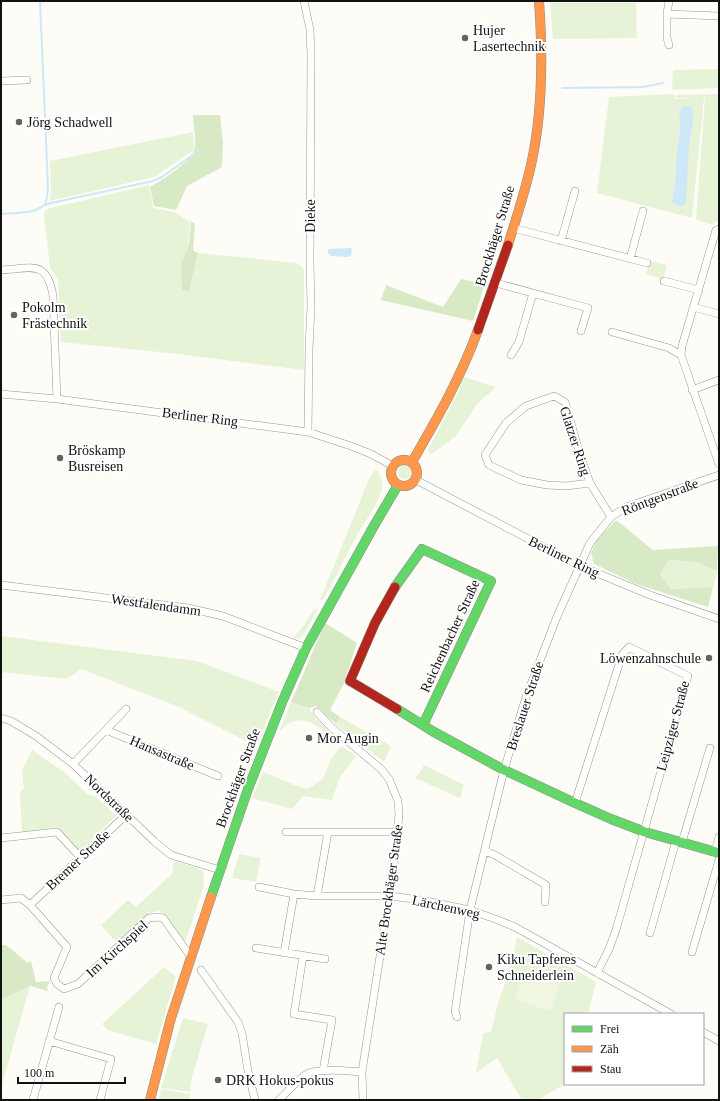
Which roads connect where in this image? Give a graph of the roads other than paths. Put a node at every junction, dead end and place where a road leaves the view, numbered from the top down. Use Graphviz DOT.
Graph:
graph roads {
  1 [pos="304,1"];
  2 [pos="539,1"];
  3 [pos="669,1"];
  4 [pos="667,14"];
  5 [pos="719,16"];
  6 [pos="669,45"];
  7 [pos="28,80"];
  8 [pos="1,81"];
  9 [pos="575,191"];
  10 [pos="643,212"];
  11 [pos="513,228"];
  12 [pos="717,230"];
  13 [pos="561,241"];
  14 [pos="630,259"];
  15 [pos="647,263"];
  16 [pos="1,270"];
  17 [pos="664,281"];
  18 [pos="496,283"];
  19 [pos="699,290"];
  20 [pos="533,293"];
  21 [pos="693,307"];
  22 [pos="719,314"];
  23 [pos="581,331"];
  24 [pos="612,332"];
  25 [pos="511,355"];
  26 [pos="681,355"];
  27 [pos="719,380"];
  28 [pos="692,390"];
  29 [pos="1,394"];
  30 [pos="57,399"];
  31 [pos="308,432"];
  32 [pos="412,462"];
  33 [pos="719,464"];
  34 [pos="393,466"];
  35 [pos="719,476"];
  36 [pos="416,480"];
  37 [pos="590,483"];
  38 [pos="398,485"];
  39 [pos="611,517"];
  40 [pos="580,566"];
  41 [pos="1,585"];
  42 [pos="719,619"];
  43 [pos="306,648"];
  44 [pos="126,709"];
  45 [pos="317,712"];
  46 [pos="1,718"];
  47 [pos="424,725"];
  48 [pos="106,730"];
  49 [pos="710,748"];
  50 [pos="73,764"];
  51 [pos="504,770"];
  52 [pos="218,776"];
  53 [pos="574,803"];
  54 [pos="126,815"];
  55 [pos="286,832"];
  56 [pos="328,832"];
  57 [pos="397,832"];
  58 [pos="645,832"];
  59 [pos="719,837"];
  60 [pos="1,838"];
  61 [pos="679,842"];
  62 [pos="485,851"];
  63 [pos="718,855"];
  64 [pos="80,857"];
  65 [pos="220,870"];
  66 [pos="259,887"];
  67 [pos="294,894"];
  68 [pos="317,896"];
  69 [pos="390,896"];
  70 [pos="1,900"];
  71 [pos="545,902"];
  72 [pos="30,905"];
  73 [pos="470,910"];
  74 [pos="650,933"];
  75 [pos="256,948"];
  76 [pos="284,952"];
  77 [pos="692,952"];
  78 [pos="303,956"];
  79 [pos="191,957"];
  80 [pos="325,959"];
  81 [pos="201,970"];
  82 [pos="597,973"];
  83 [pos="59,1007"];
  84 [pos="669,1013"];
  85 [pos="456,1017"];
  86 [pos="704,1033"];
  87 [pos="719,1041"];
  88 [pos="49,1042"];
  89 [pos="323,1071"];
  90 [pos="362,1072"];
  91 [pos="33,1100"];
  92 [pos="100,1100"];
  93 [pos="150,1100"];
  94 [pos="255,1100"];
  95 [pos="279,1100"];
  96 [pos="363,1100"];
  1 -- 31 [label="street, Dieke"];
  2 -- 11 [label="street, Brockhäger Straße"];
  3 -- 4 [label="street"];
  4 -- 5 [label="street"];
  4 -- 6 [label="street"];
  7 -- 8 [label="street"];
  9 -- 13 [label="street"];
  10 -- 14 [label="street"];
  11 -- 13 [label="street"];
  11 -- 18 [label="street, Brockhäger Straße"];
  12 -- 19 [label="street"];
  13 -- 14 [label="street"];
  14 -- 15 [label="street"];
  16 -- 30 [label="street"];
  17 -- 19 [label="street"];
  18 -- 20 [label="street"];
  18 -- 32 [label="street, Brockhäger Straße"];
  19 -- 21 [label="street"];
  20 -- 23 [label="street"];
  20 -- 25 [label="street"];
  21 -- 22 [label="street"];
  21 -- 26 [label="street"];
  24 -- 26 [label="street"];
  26 -- 28 [label="street"];
  27 -- 28 [label="street"];
  28 -- 33 [label="street"];
  29 -- 30 [label="street, Berliner Ring"];
  30 -- 31 [label="street, Berliner Ring"];
  31 -- 34 [label="street, Berliner Ring"];
  32 -- 34 [label="street"];
  32 -- 36 [label="street"];
  34 -- 38 [label="street"];
  35 -- 39 [label="street, Röntgenstraße"];
  36 -- 38 [label="street"];
  36 -- 40 [label="street, Berliner Ring"];
  37 -- 37 [label="street, Glatzer Ring"];
  37 -- 39 [label="street, Glatzer Ring"];
  38 -- 43 [label="street, Brockhäger Straße"];
  39 -- 40 [label="street, Röntgenstraße"];
  40 -- 42 [label="street, Berliner Ring"];
  40 -- 51 [label="street, Breslauer Straße"];
  41 -- 43 [label="street, Westfalendamm"];
  43 -- 65 [label="street, Brockhäger Straße"];
  44 -- 48 [label="street"];
  45 -- 57 [label="street, Alte Brockhäger Straße"];
  46 -- 50 [label="street, Nordstraße"];
  47 -- 47 [label="street, Reichenbacher Straße"];
  47 -- 51 [label="street, Reichenbacher Straße"];
  48 -- 50 [label="street"];
  48 -- 52 [label="street, Hansastraße"];
  49 -- 61 [label="street"];
  50 -- 54 [label="street, Nordstraße"];
  51 -- 53 [label="street, Reichenbacher Straße"];
  51 -- 62 [label="street, Breslauer Straße"];
  53 -- 58 [label="street, Reichenbacher Straße"];
  53 -- 58 [label="street, Leipziger Straße"];
  54 -- 64 [label="street, Bremer Straße"];
  54 -- 65 [label="street, Nordstraße"];
  55 -- 56 [label="street"];
  56 -- 57 [label="street"];
  56 -- 68 [label="street"];
  57 -- 69 [label="street, Alte Brockhäger Straße"];
  58 -- 61 [label="street, Reichenbacher Straße"];
  58 -- 82 [label="street, Leipziger Straße"];
  59 -- 63 [label="street"];
  60 -- 64 [label="street"];
  61 -- 63 [label="street, Reichenbacher Straße"];
  61 -- 74 [label="street"];
  62 -- 71 [label="street"];
  62 -- 73 [label="street, Breslauer Straße"];
  63 -- 77 [label="street"];
  64 -- 72 [label="street, Bremer Straße"];
  65 -- 79 [label="street, Brockhäger Straße"];
  66 -- 67 [label="street, Lärchenweg"];
  67 -- 68 [label="street, Lärchenweg"];
  67 -- 76 [label="street"];
  68 -- 69 [label="street, Lärchenweg"];
  69 -- 73 [label="street, Lärchenweg"];
  69 -- 90 [label="street, Alte Brockhäger Straße"];
  70 -- 72 [label="street"];
  72 -- 79 [label="street, Im Kirchspiel"];
  73 -- 82 [label="street, Lärchenweg"];
  73 -- 85 [label="street, Breslauer Straße"];
  75 -- 76 [label="street"];
  76 -- 78 [label="street"];
  78 -- 80 [label="street"];
  78 -- 89 [label="street"];
  79 -- 93 [label="street, Brockhäger Straße"];
  81 -- 94 [label="street"];
  82 -- 84 [label="street, Lärchenweg"];
  83 -- 88 [label="street"];
  86 -- 87 [label="street"];
  88 -- 91 [label="street"];
  88 -- 92 [label="street"];
  89 -- 90 [label="street"];
  89 -- 95 [label="street"];
  90 -- 96 [label="street, Alte Brockhäger Straße"];
}
